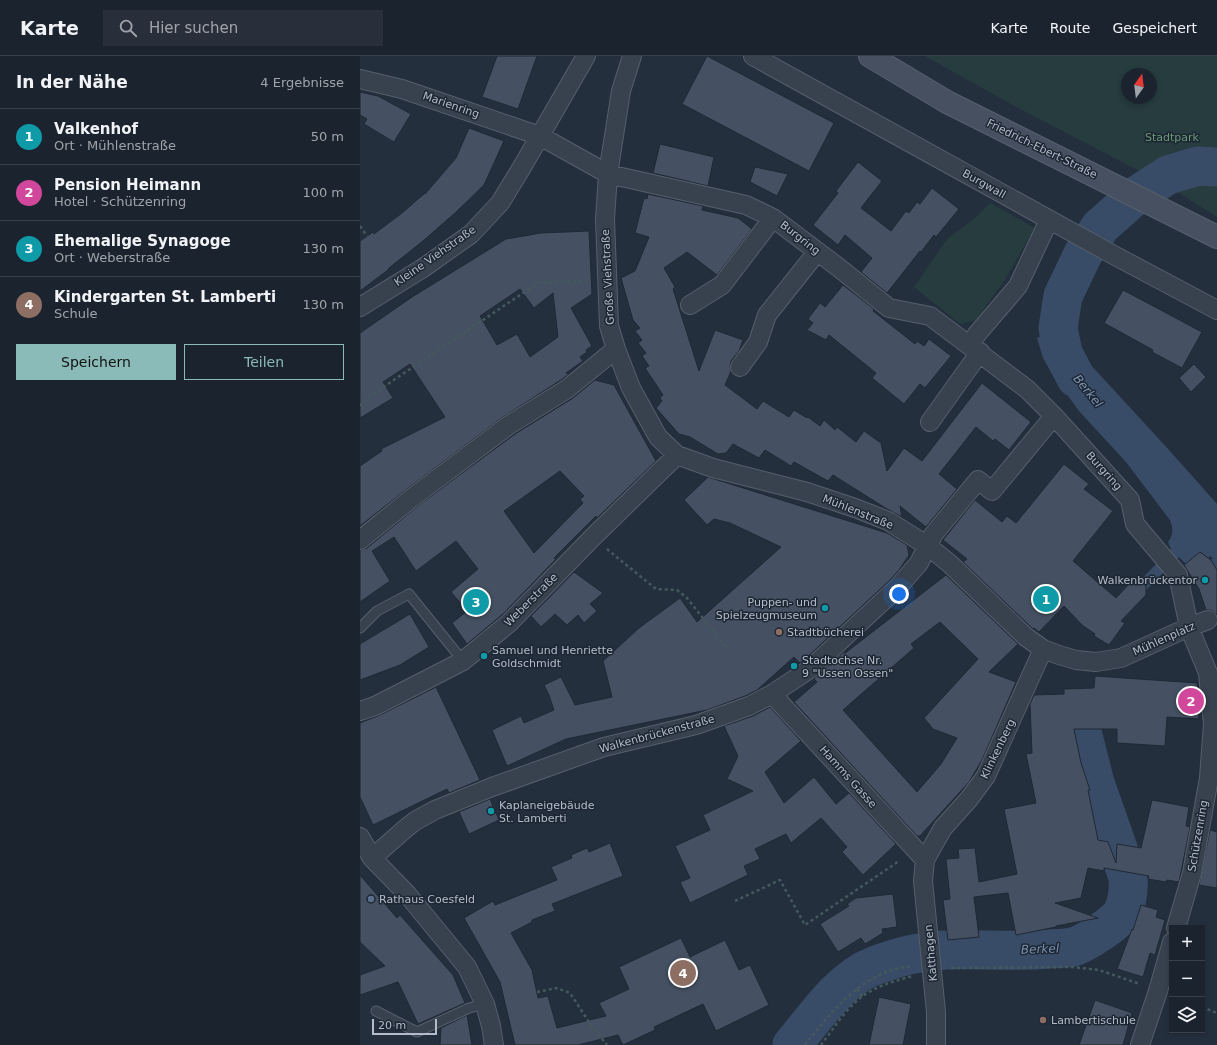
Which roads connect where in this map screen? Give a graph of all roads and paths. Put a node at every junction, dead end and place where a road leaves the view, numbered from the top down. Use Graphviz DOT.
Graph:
graph roads {
  1 [pos="586,56"];
  2 [pos="632,56"];
  3 [pos="753,56"];
  4 [pos="870,56"];
  5 [pos="360,79"];
  6 [pos="540,136"];
  7 [pos="608,174"];
  8 [pos="773,218"];
  9 [pos="1050,220"];
  10 [pos="360,226"];
  11 [pos="367,236"];
  12 [pos="1217,237"];
  13 [pos="817,252"];
  14 [pos="608,280"];
  15 [pos="690,304"];
  16 [pos="360,307"];
  17 [pos="1217,310"];
  18 [pos="616,349"];
  19 [pos="975,349"];
  20 [pos="740,367"];
  21 [pos="360,406"];
  22 [pos="1054,416"];
  23 [pos="930,422"];
  24 [pos="677,455"];
  25 [pos="594,536"];
  26 [pos="360,540"];
  27 [pos="928,546"];
  28 [pos="1208,620"];
  29 [pos="1189,626"];
  30 [pos="360,628"];
  31 [pos="726,647"];
  32 [pos="1043,649"];
  33 [pos="1121,658"];
  34 [pos="463,661"];
  35 [pos="772,694"];
  36 [pos="360,711"];
  37 [pos="360,837"];
  38 [pos="919,854"];
  39 [pos="372,858"];
  40 [pos="735,901"];
  41 [pos="1177,925"];
  42 [pos="1169,952"];
  43 [pos="932,964"];
  44 [pos="857,989"];
  45 [pos="1158,991"];
  46 [pos="537,992"];
  47 [pos="863,997"];
  48 [pos="485,1004"];
  49 [pos="1205,1008"];
  50 [pos="376,1011"];
  51 [pos="1217,1013"];
  52 [pos="494,1045"];
  53 [pos="607,1045"];
  54 [pos="805,1045"];
  55 [pos="821,1045"];
  56 [pos="936,1045"];
  57 [pos="1140,1045"];
  1 -- 6 [label="street"];
  2 -- 7 [label="street, Große Viehstraße"];
  3 -- 9 [label="street, Burgwall"];
  4 -- 12 [label="main road, Friedrich-Ebert-Straße"];
  5 -- 6 [label="street, Marienring"];
  6 -- 7 [label="street"];
  6 -- 16 [label="street, Kleine Viehstraße"];
  7 -- 8 [label="street, Burgring"];
  7 -- 14 [label="street, Große Viehstraße"];
  8 -- 13 [label="street, Burgring"];
  8 -- 15 [label="street"];
  9 -- 17 [label="street, Burgwall"];
  9 -- 19 [label="street"];
  10 -- 11 [label="path"];
  13 -- 19 [label="street, Burgring"];
  13 -- 20 [label="street"];
  14 -- 18 [label="street, Große Viehstraße"];
  14 -- 21 [label="path"];
  18 -- 24 [label="street, Mühlenstraße"];
  18 -- 26 [label="street"];
  19 -- 22 [label="street, Burgring"];
  19 -- 23 [label="street"];
  22 -- 27 [label="street, Walkenbrückenstraße"];
  22 -- 29 [label="street, Burgring"];
  24 -- 25 [label="street, Weberstraße"];
  24 -- 27 [label="street, Mühlenstraße"];
  25 -- 31 [label="path"];
  25 -- 34 [label="street, Weberstraße"];
  27 -- 32 [label="street, Mühlenstraße"];
  27 -- 35 [label="street, Walkenbrückenstraße"];
  28 -- 29 [label="street, Mühlenplatz"];
  29 -- 33 [label="street, Mühlenplatz"];
  29 -- 41 [label="street, Schützenring"];
  30 -- 34 [label="lane"];
  32 -- 33 [label="street, Mühlenstraße"];
  32 -- 38 [label="street, Klinkenberg"];
  34 -- 36 [label="street, Weberstraße"];
  35 -- 38 [label="street, Hamms Gasse"];
  35 -- 39 [label="street, Walkenbrückenstraße"];
  37 -- 39 [label="street"];
  38 -- 40 [label="path"];
  38 -- 43 [label="street, Katthagen"];
  39 -- 48 [label="street"];
  42 -- 45 [label="street"];
  43 -- 44 [label="path"];
  43 -- 45 [label="path"];
  43 -- 47 [label="path"];
  43 -- 56 [label="street, Katthagen"];
  44 -- 47 [label="path"];
  44 -- 54 [label="path"];
  45 -- 57 [label="street"];
  46 -- 53 [label="path"];
  47 -- 55 [label="path"];
  48 -- 50 [label="lane"];
  48 -- 52 [label="street"];
  49 -- 51 [label="path"];
}
